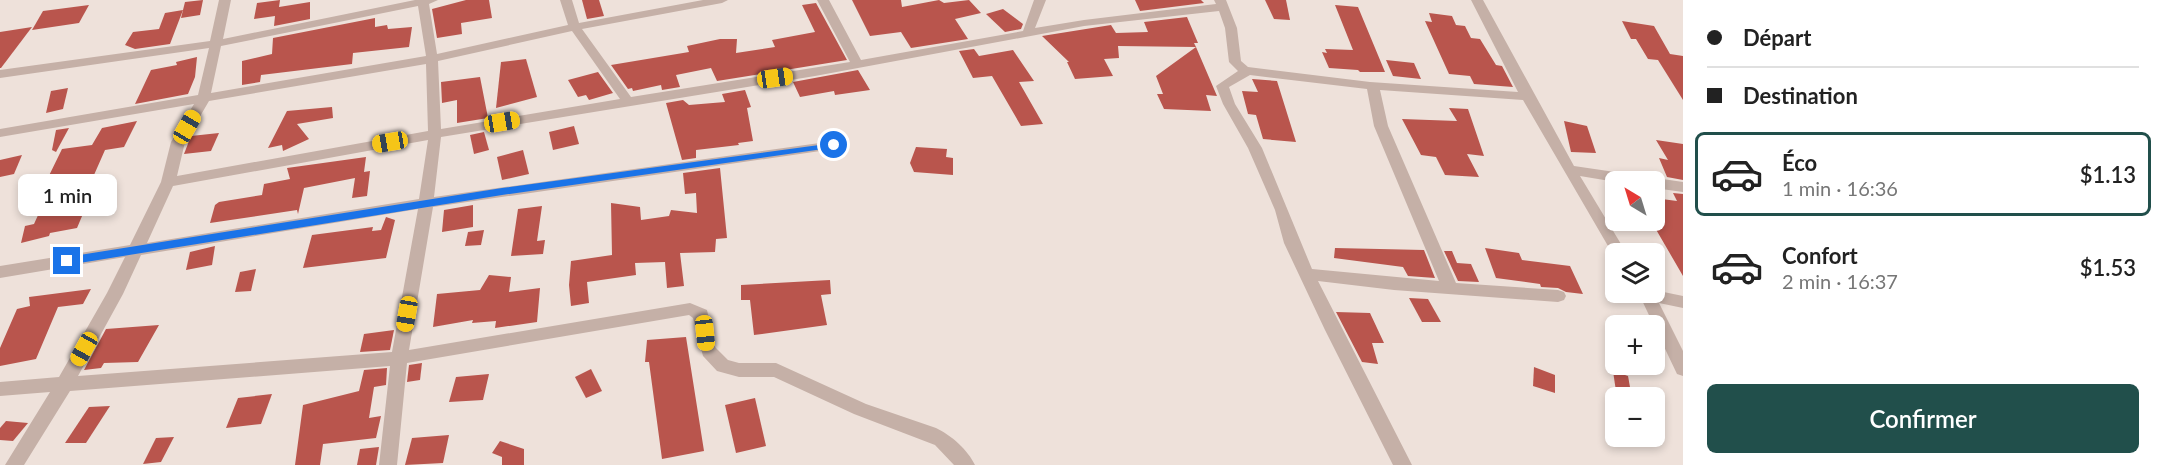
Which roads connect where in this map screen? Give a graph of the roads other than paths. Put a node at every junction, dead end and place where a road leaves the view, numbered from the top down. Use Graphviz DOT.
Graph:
graph roads {
  1 [pos="225,0"];
  2 [pos="566,0"];
  3 [pos="722,0"];
  4 [pos="823,0"];
  5 [pos="1477,0"];
  6 [pos="426,1"];
  7 [pos="1036,1"];
  8 [pos="1222,4"];
  9 [pos="575,27"];
  10 [pos="1028,33"];
  11 [pos="214,44"];
  12 [pos="432,59"];
  13 [pos="857,63"];
  14 [pos="1248,72"];
  15 [pos="0,74"];
  16 [pos="1373,85"];
  17 [pos="1527,96"];
  18 [pos="204,98"];
  19 [pos="628,102"];
  20 [pos="0,133"];
  21 [pos="435,134"];
  22 [pos="834,145"];
  23 [pos="1570,170"];
  24 [pos="1605,175"];
  25 [pos="168,182"];
  26 [pos="1665,185"];
  27 [pos="1683,187"];
  28 [pos="426,203"];
  29 [pos="1613,243"];
  30 [pos="134,250"];
  31 [pos="0,272"];
  32 [pos="1308,274"];
  33 [pos="1450,288"];
  34 [pos="1557,296"];
  35 [pos="1665,298"];
  36 [pos="1683,302"];
  37 [pos="1651,303"];
  38 [pos="399,358"];
  39 [pos="1683,369"];
  40 [pos="64,385"];
  41 [pos="0,389"];
  42 [pos="14,465"];
  43 [pos="388,465"];
  44 [pos="966,465"];
  45 [pos="1403,465"];
  1 -- 11 [label="street"];
  2 -- 9 [label="street"];
  3 -- 9 [label="street"];
  4 -- 13 [label="street"];
  5 -- 17 [label="street"];
  6 -- 11 [label="street"];
  6 -- 12 [label="street"];
  7 -- 10 [label="street"];
  8 -- 10 [label="street"];
  8 -- 14 [label="street"];
  9 -- 12 [label="street"];
  9 -- 19 [label="street"];
  10 -- 13 [label="street"];
  11 -- 15 [label="street"];
  11 -- 18 [label="street"];
  12 -- 18 [label="street"];
  12 -- 21 [label="street"];
  13 -- 19 [label="street"];
  14 -- 16 [label="street"];
  14 -- 32 [label="street"];
  16 -- 17 [label="street"];
  16 -- 33 [label="street"];
  17 -- 23 [label="street"];
  18 -- 20 [label="street"];
  18 -- 25 [label="street"];
  19 -- 21 [label="street"];
  21 -- 25 [label="street"];
  21 -- 28 [label="street"];
  22 -- 28 [label="street"];
  23 -- 24 [label="street"];
  23 -- 29 [label="street"];
  25 -- 30 [label="street"];
  26 -- 27 [label="street"];
  28 -- 30 [label="street"];
  28 -- 38 [label="street"];
  30 -- 31 [label="street"];
  30 -- 40 [label="street"];
  32 -- 33 [label="street"];
  32 -- 45 [label="street"];
  33 -- 34 [label="street"];
  35 -- 36 [label="street"];
  37 -- 39 [label="street"];
  38 -- 40 [label="street"];
  38 -- 43 [label="street"];
  38 -- 44 [label="street"];
  40 -- 41 [label="street"];
  40 -- 42 [label="street"];
}
